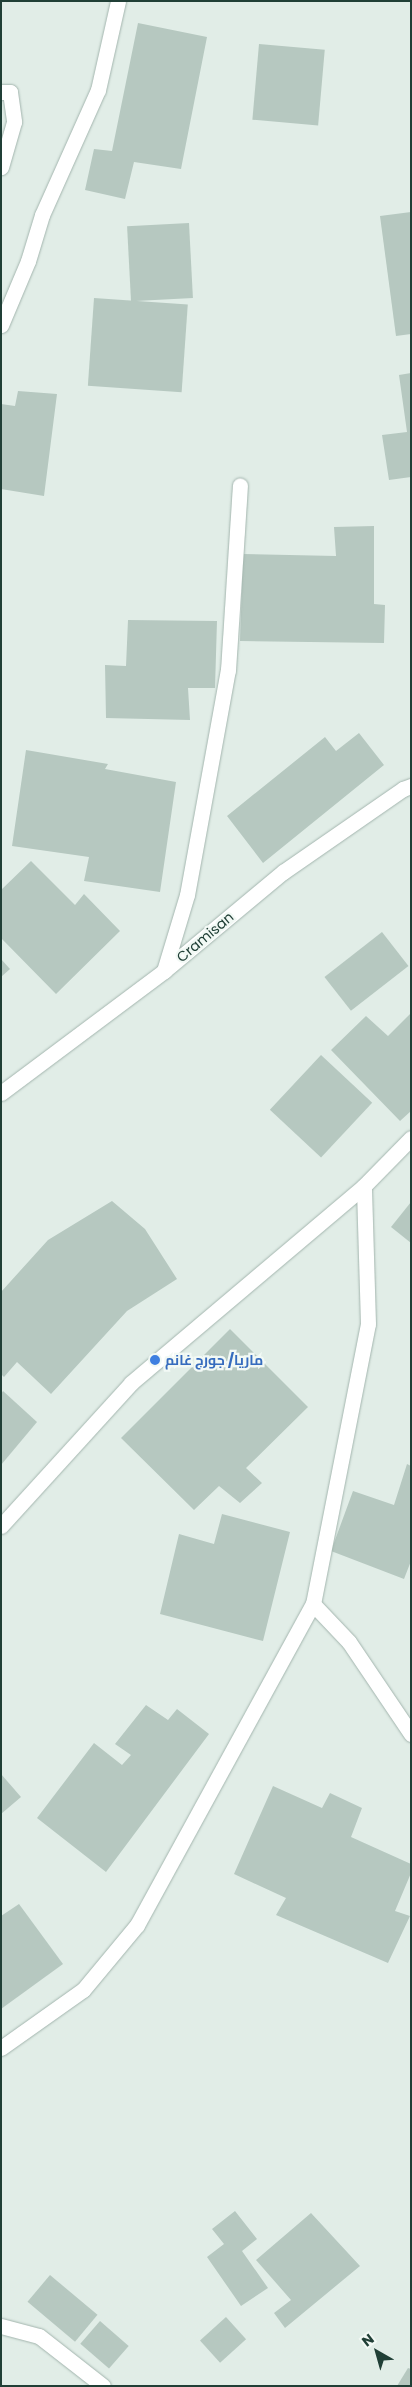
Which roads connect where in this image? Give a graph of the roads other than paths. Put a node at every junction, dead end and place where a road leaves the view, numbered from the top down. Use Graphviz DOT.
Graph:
graph roads {
  1 [pos="118,1"];
  2 [pos="1,92"];
  3 [pos="1,167"];
  4 [pos="1,325"];
  5 [pos="240,485"];
  6 [pos="411,786"];
  7 [pos="164,971"];
  8 [pos="1,1093"];
  9 [pos="411,1138"];
  10 [pos="364,1186"];
  11 [pos="1,1526"];
  12 [pos="313,1604"];
  13 [pos="411,1734"];
  14 [pos="1,2048"];
  15 [pos="1,2326"];
  16 [pos="103,2386"];
  1 -- 4 [label="street"];
  2 -- 3 [label="street"];
  5 -- 7 [label="street"];
  6 -- 7 [label="street, Cramisan"];
  7 -- 8 [label="street, Cramisan"];
  9 -- 10 [label="street"];
  10 -- 11 [label="street"];
  10 -- 12 [label="street"];
  12 -- 13 [label="street"];
  12 -- 14 [label="street"];
  15 -- 16 [label="street"];
}
